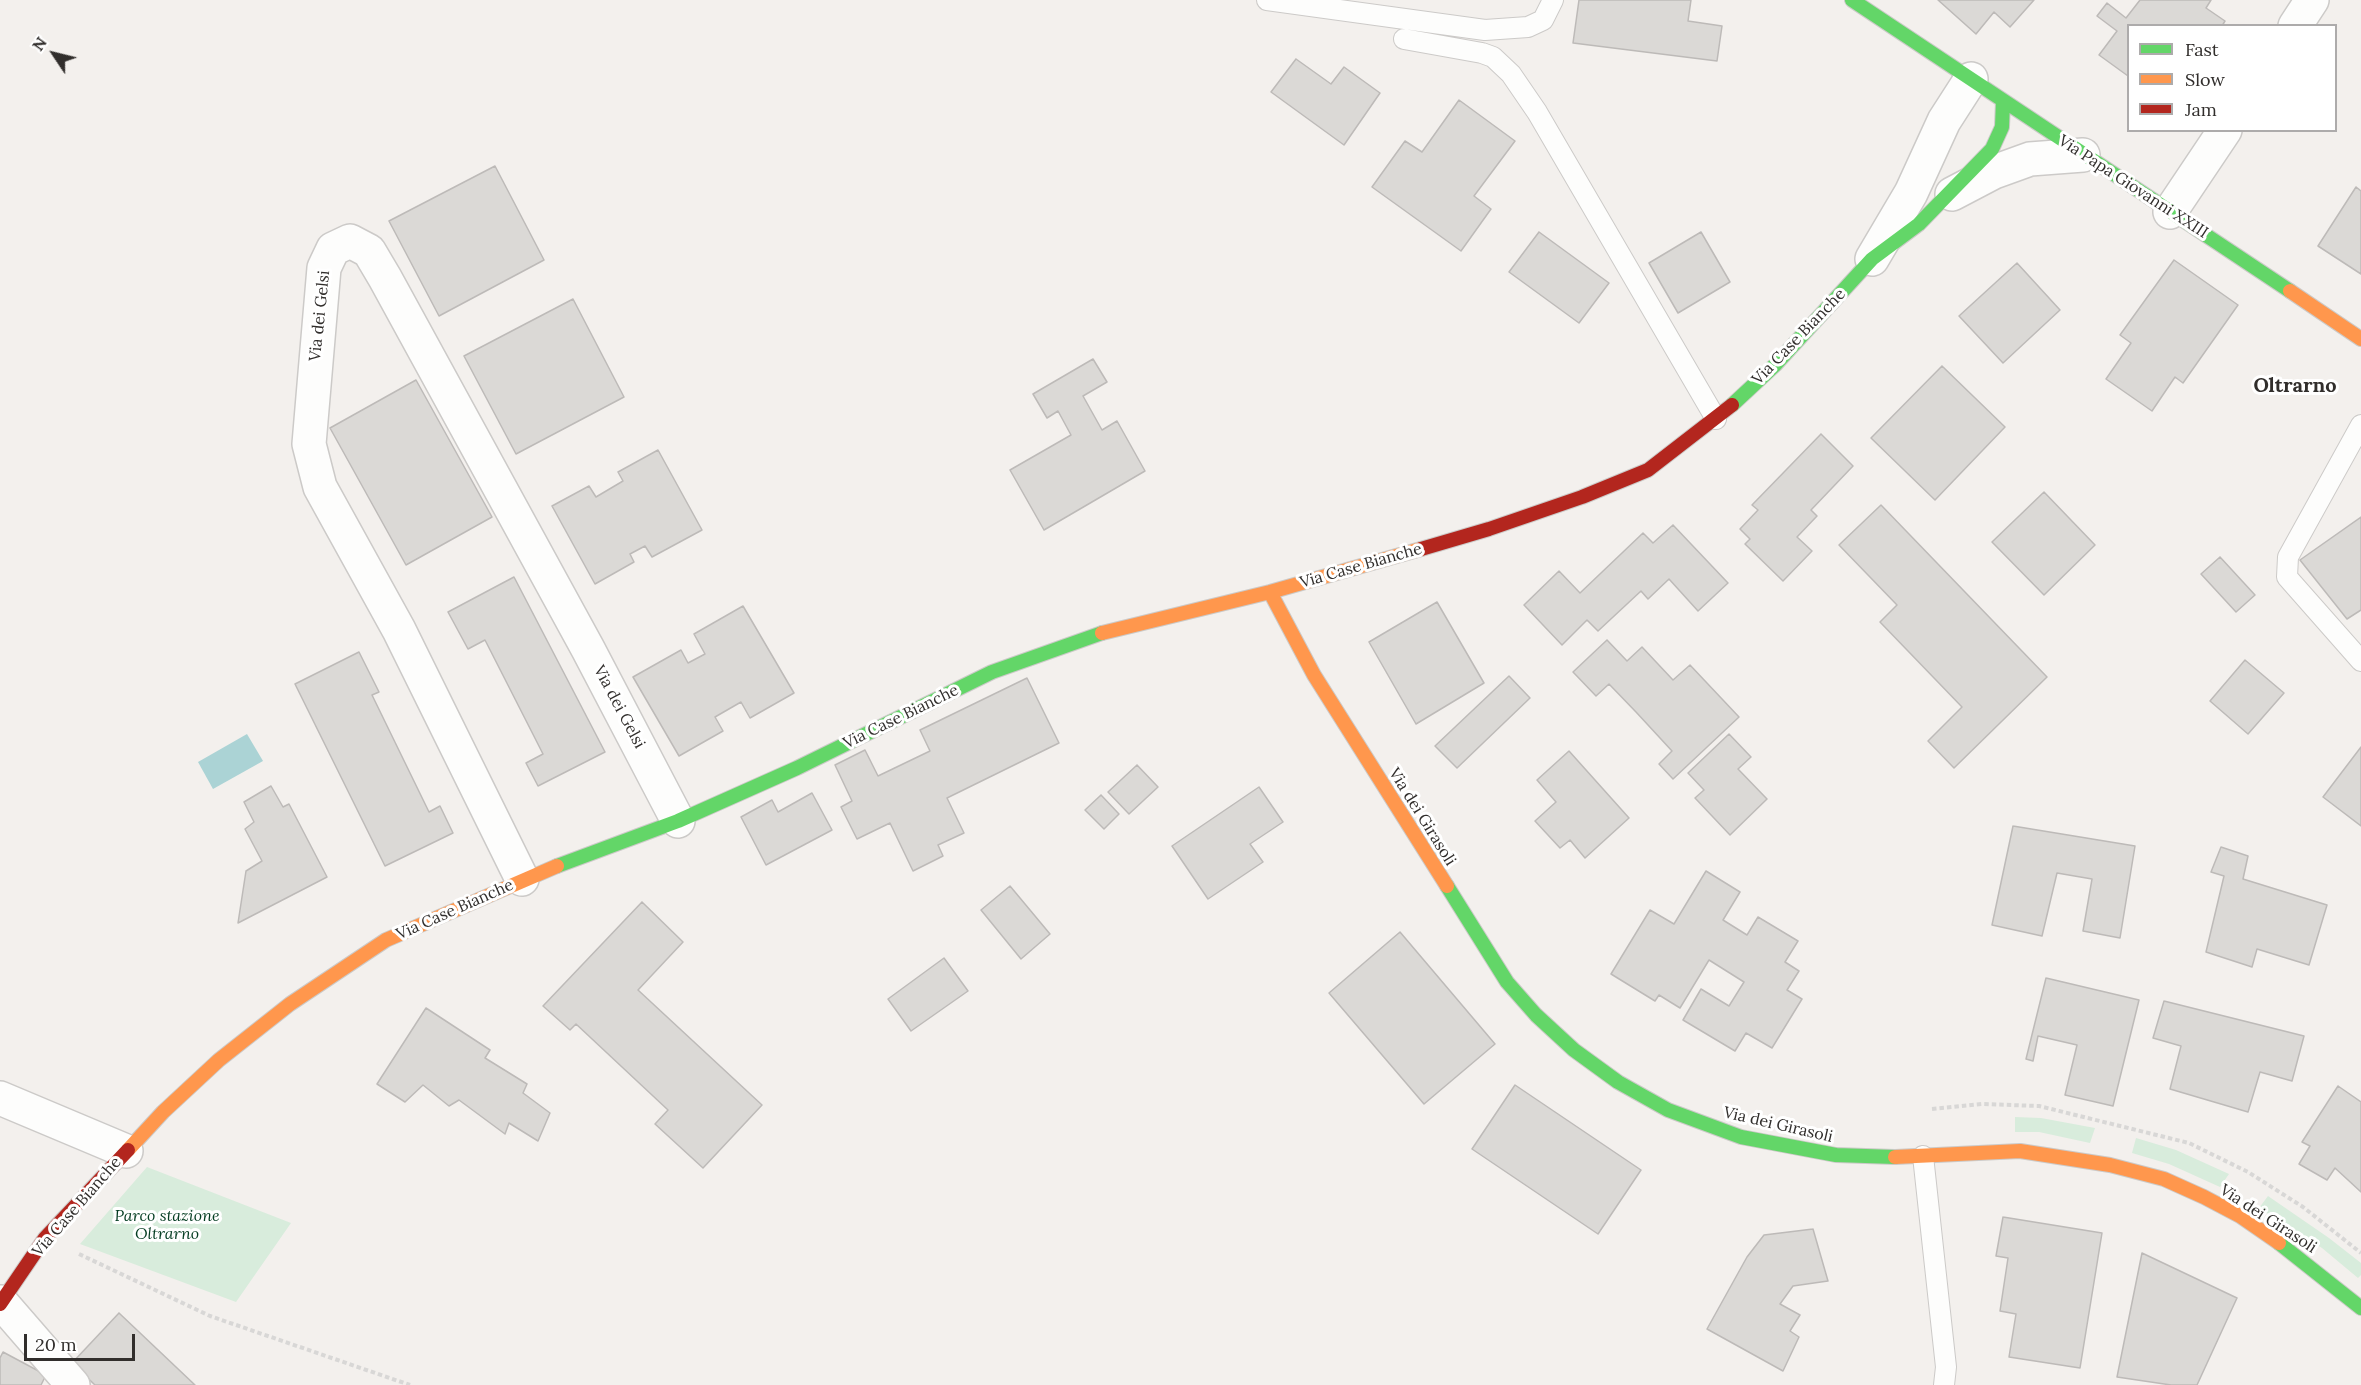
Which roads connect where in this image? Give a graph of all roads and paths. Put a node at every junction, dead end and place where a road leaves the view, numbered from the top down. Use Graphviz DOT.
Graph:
graph roads {
  1 [pos="1267,0"];
  2 [pos="1553,0"];
  3 [pos="1852,0"];
  4 [pos="1879,0"];
  5 [pos="2312,0"];
  6 [pos="2296,24"];
  7 [pos="1904,34"];
  8 [pos="1404,39"];
  9 [pos="1971,79"];
  10 [pos="2003,101"];
  11 [pos="2224,132"];
  12 [pos="2083,155"];
  13 [pos="1950,195"];
  14 [pos="2170,212"];
  15 [pos="1872,259"];
  16 [pos="2361,339"];
  17 [pos="1716,419"];
  18 [pos="2361,425"];
  19 [pos="1270,592"];
  20 [pos="2361,661"];
  21 [pos="678,821"];
  22 [pos="522,879"];
  23 [pos="0,1098"];
  24 [pos="126,1150"];
  25 [pos="1923,1156"];
  26 [pos="45,1238"];
  27 [pos="1,1303"];
  28 [pos="2361,1308"];
  29 [pos="73,1385"];
  30 [pos="410,1385"];
  31 [pos="1944,1385"];
  1 -- 2 [label="lane"];
  3 -- 7 [label="street, Via Papa Giovanni XXIII"];
  4 -- 7 [label="street, Via Papa Giovanni XXIII"];
  5 -- 6 [label="street"];
  7 -- 9 [label="street, Via Papa Giovanni XXIII"];
  8 -- 17 [label="lane"];
  9 -- 10 [label="street, Via Papa Giovanni XXIII"];
  9 -- 15 [label="street, Via Case Bianche"];
  10 -- 12 [label="street, Via Papa Giovanni XXIII"];
  10 -- 13 [label="street, Via Case Bianche"];
  11 -- 14 [label="street"];
  12 -- 13 [label="street, Via Case Bianche"];
  12 -- 14 [label="street, Via Papa Giovanni XXIII"];
  13 -- 15 [label="street, Via Case Bianche"];
  14 -- 16 [label="street, Via Papa Giovanni XXIII"];
  15 -- 17 [label="street, Via Case Bianche"];
  17 -- 19 [label="street, Via Case Bianche"];
  18 -- 20 [label="lane"];
  19 -- 21 [label="street, Via Case Bianche"];
  19 -- 25 [label="street, Via dei Girasoli"];
  21 -- 22 [label="street, Via Case Bianche"];
  21 -- 22 [label="street, Via dei Gelsi"];
  22 -- 24 [label="street, Via Case Bianche"];
  23 -- 24 [label="street"];
  24 -- 26 [label="street, Via Case Bianche"];
  25 -- 28 [label="street, Via dei Girasoli"];
  25 -- 31 [label="lane"];
  26 -- 27 [label="street, Via Case Bianche"];
  26 -- 30 [label="path"];
  27 -- 29 [label="street"];
}
